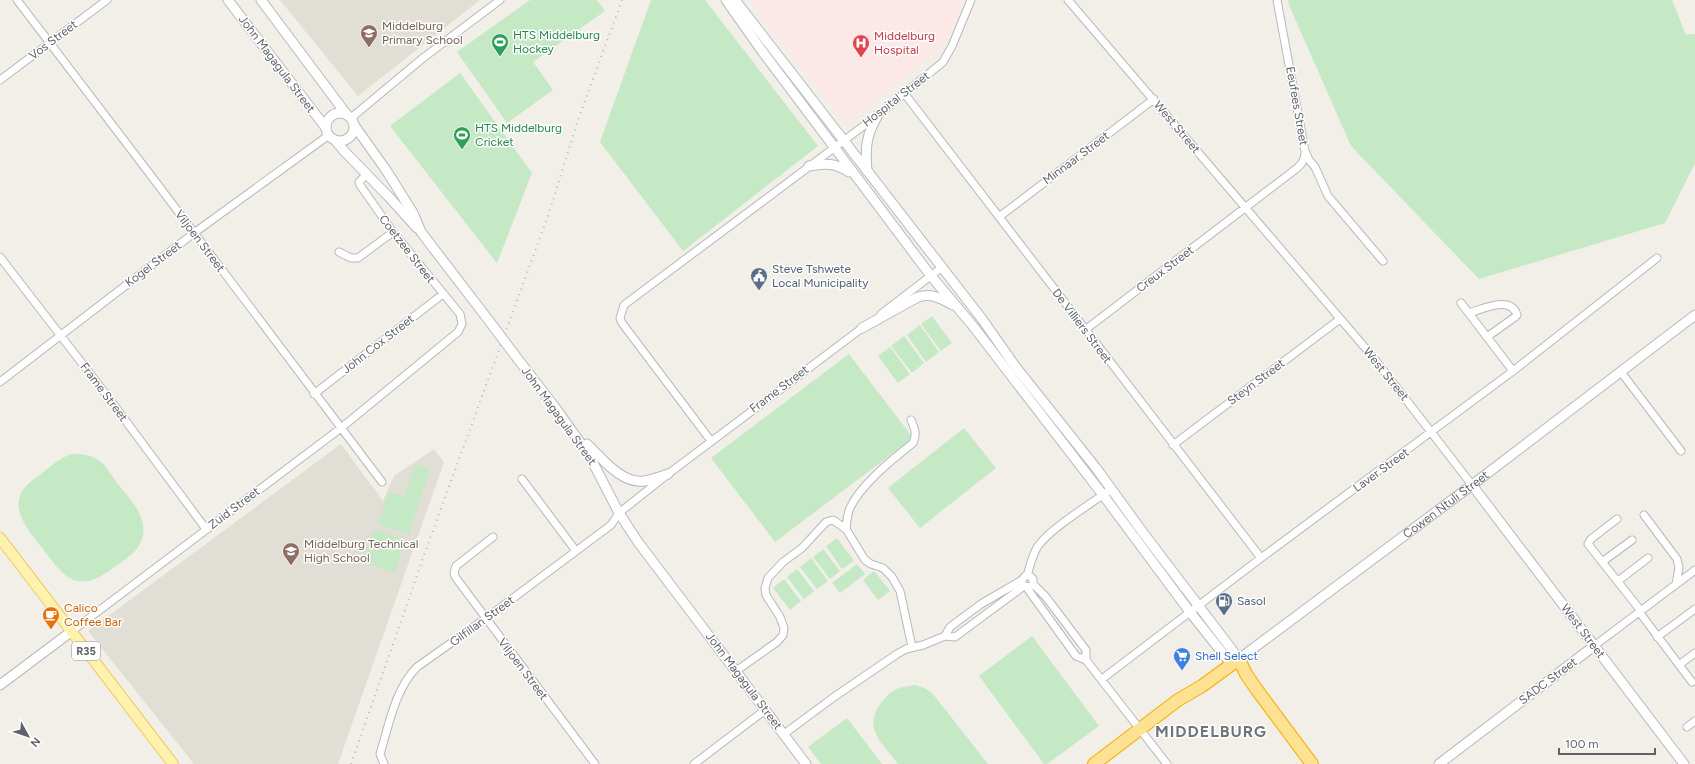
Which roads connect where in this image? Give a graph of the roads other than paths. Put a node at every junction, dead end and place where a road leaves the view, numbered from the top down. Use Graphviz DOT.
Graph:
graph roads {
  1 [pos="17,0"];
  2 [pos="107,0"];
  3 [pos="228,0"];
  4 [pos="261,0"];
  5 [pos="500,0"];
  6 [pos="726,0"];
  7 [pos="736,0"];
  8 [pos="971,0"];
  9 [pos="1068,0"];
  10 [pos="1277,0"];
  11 [pos="48,42"];
  12 [pos="0,80"];
  13 [pos="904,93"];
  14 [pos="1154,99"];
  15 [pos="878,115"];
  16 [pos="350,119"];
  17 [pos="330,134"];
  18 [pos="843,140"];
  19 [pos="834,147"];
  20 [pos="1305,152"];
  21 [pos="809,166"];
  22 [pos="867,172"];
  23 [pos="367,174"];
  24 [pos="856,176"];
  25 [pos="1245,208"];
  26 [pos="999,217"];
  27 [pos="393,232"];
  28 [pos="421,232"];
  29 [pos="194,233"];
  30 [pos="339,252"];
  31 [pos="0,257"];
  32 [pos="1657,258"];
  33 [pos="1383,261"];
  34 [pos="941,268"];
  35 [pos="931,276"];
  36 [pos="443,294"];
  37 [pos="1461,302"];
  38 [pos="957,307"];
  39 [pos="1469,313"];
  40 [pos="1695,315"];
  41 [pos="982,319"];
  42 [pos="1340,319"];
  43 [pos="462,324"];
  44 [pos="973,326"];
  45 [pos="862,328"];
  46 [pos="1085,330"];
  47 [pos="60,335"];
  48 [pos="1487,337"];
  49 [pos="1514,371"];
  50 [pos="1621,372"];
  51 [pos="0,382"];
  52 [pos="314,394"];
  53 [pos="1042,399"];
  54 [pos="1034,406"];
  55 [pos="911,420"];
  56 [pos="341,428"];
  57 [pos="1432,432"];
  58 [pos="574,433"];
  59 [pos="711,441"];
  60 [pos="1173,445"];
  61 [pos="1681,451"];
  62 [pos="668,474"];
  63 [pos="522,479"];
  64 [pos="382,482"];
  65 [pos="1472,485"];
  66 [pos="1111,489"];
  67 [pos="1103,495"];
  68 [pos="619,513"];
  69 [pos="1644,515"];
  70 [pos="1616,519"];
  71 [pos="206,529"];
  72 [pos="846,529"];
  73 [pos="493,537"];
  74 [pos="1632,540"];
  75 [pos="1,542"];
  76 [pos="576,552"];
  77 [pos="1260,558"];
  78 [pos="1648,558"];
  79 [pos="1602,562"];
  80 [pos="1695,570"];
  81 [pos="1618,581"];
  82 [pos="1027,583"];
  83 [pos="1676,584"];
  84 [pos="1198,606"];
  85 [pos="1695,609"];
  86 [pos="1190,612"];
  87 [pos="1640,612"];
  88 [pos="1058,614"];
  89 [pos="485,619"];
  90 [pos="1050,620"];
  91 [pos="72,631"];
  92 [pos="945,636"];
  93 [pos="1657,637"];
  94 [pos="1594,646"];
  95 [pos="912,647"];
  96 [pos="1695,653"];
  97 [pos="1086,660"];
  98 [pos="1236,662"];
  99 [pos="1679,665"];
  100 [pos="736,671"];
  101 [pos="1102,679"];
  102 [pos="1692,682"];
  103 [pos="0,685"];
  104 [pos="765,710"];
  105 [pos="1695,721"];
  106 [pos="1687,727"];
  107 [pos="1142,732"];
  108 [pos="784,734"];
  109 [pos="173,764"];
  110 [pos="384,764"];
  111 [pos="595,764"];
  112 [pos="694,764"];
  113 [pos="806,764"];
  114 [pos="1094,764"];
  115 [pos="1106,764"];
  116 [pos="1167,764"];
  117 [pos="1312,764"];
  118 [pos="1439,764"];
  119 [pos="1684,764"];
  1 -- 11 [label="street, Viljoen Street"];
  2 -- 11 [label="street, Vos Street"];
  3 -- 17 [label="main road, John Magagula Street"];
  4 -- 16 [label="main road, John Magagula Street"];
  5 -- 16 [label="street"];
  6 -- 19 [label="main road"];
  7 -- 18 [label="main road"];
  8 -- 13 [label="street, Hospital Street"];
  9 -- 14 [label="street, West Street"];
  10 -- 20 [label="street, Eeufees Street"];
  11 -- 12 [label="street, Vos Street"];
  11 -- 29 [label="street, Viljoen Street"];
  13 -- 15 [label="street, Hospital Street"];
  13 -- 26 [label="street, De Villiers Street"];
  14 -- 25 [label="street, West Street"];
  14 -- 26 [label="street, Minnaar Street"];
  15 -- 18 [label="street, Hospital Street"];
  15 -- 22 [label="main road"];
  16 -- 17 [label="main road"];
  16 -- 17 [label="main road"];
  16 -- 28 [label="main road, John Magagula Street"];
  17 -- 23 [label="main road, John Magagula Street"];
  17 -- 29 [label="street, Kogel Street"];
  18 -- 19 [label="street, Hospital Street"];
  18 -- 22 [label="main road"];
  19 -- 21 [label="street, Hospital Street"];
  19 -- 24 [label="main road"];
  20 -- 25 [label="street, Eeufees Street"];
  20 -- 33 [label="street"];
  21 -- 24 [label="main road"];
  21 -- 59 [label="street, Hospital Street"];
  22 -- 34 [label="main road"];
  23 -- 27 [label="street, Coetzee Street"];
  23 -- 28 [label="main road, John Magagula Street"];
  24 -- 35 [label="main road"];
  25 -- 42 [label="street, West Street"];
  25 -- 46 [label="street, Creux Street"];
  26 -- 46 [label="street, De Villiers Street"];
  27 -- 30 [label="street"];
  27 -- 36 [label="street, Coetzee Street"];
  28 -- 58 [label="main road, John Magagula Street, bridge"];
  29 -- 47 [label="street, Kogel Street"];
  29 -- 52 [label="street, Viljoen Street"];
  31 -- 47 [label="street, Frame Street"];
  32 -- 49 [label="street, Laver Street"];
  34 -- 35 [label="street, Frame Street"];
  34 -- 41 [label="main road"];
  35 -- 38 [label="main road"];
  35 -- 45 [label="street, Frame Street"];
  36 -- 43 [label="street, Coetzee Street"];
  36 -- 52 [label="street, John Cox Street"];
  37 -- 39 [label="street"];
  38 -- 44 [label="main road"];
  38 -- 45 [label="main road"];
  39 -- 48 [label="street"];
  39 -- 48 [label="street"];
  40 -- 50 [label="main road, Cowen Ntuli Street"];
  41 -- 44 [label="main road"];
  41 -- 53 [label="main road"];
  42 -- 57 [label="street, West Street"];
  42 -- 60 [label="street, Steyn Street"];
  43 -- 56 [label="street, Zuid Street"];
  44 -- 54 [label="main road"];
  45 -- 59 [label="street, Frame Street"];
  46 -- 60 [label="street, De Villiers Street"];
  47 -- 51 [label="street, Kogel Street"];
  47 -- 71 [label="street, Frame Street"];
  48 -- 49 [label="street"];
  49 -- 57 [label="street, Laver Street"];
  50 -- 61 [label="street"];
  50 -- 65 [label="main road, Cowen Ntuli Street"];
  52 -- 56 [label="street, Viljoen Street"];
  53 -- 54 [label="main road"];
  53 -- 66 [label="main road"];
  54 -- 67 [label="main road"];
  55 -- 72 [label="street"];
  56 -- 64 [label="street, Viljoen Street"];
  56 -- 71 [label="street, Zuid Street"];
  57 -- 65 [label="street, West Street"];
  57 -- 77 [label="street, Laver Street"];
  58 -- 62 [label="main road"];
  58 -- 68 [label="main road, John Magagula Street"];
  59 -- 62 [label="street, Frame Street"];
  60 -- 77 [label="street, De Villiers Street"];
  62 -- 68 [label="street, Frame Street"];
  63 -- 76 [label="street"];
  65 -- 94 [label="main road, West Street"];
  65 -- 98 [label="main road, Cowen Ntuli Street"];
  66 -- 67 [label="street"];
  66 -- 84 [label="main road"];
  67 -- 82 [label="street"];
  67 -- 86 [label="main road"];
  68 -- 76 [label="street, Gilfillan Street"];
  68 -- 100 [label="main road, John Magagula Street"];
  69 -- 83 [label="street"];
  70 -- 79 [label="street"];
  71 -- 91 [label="street, Zuid Street"];
  72 -- 95 [label="street"];
  72 -- 100 [label="street"];
  73 -- 89 [label="street, Viljoen Street"];
  74 -- 79 [label="street"];
  75 -- 91 [label="main road, R35"];
  76 -- 89 [label="street, Gilfillan Street"];
  77 -- 84 [label="street, Laver Street"];
  78 -- 81 [label="street"];
  79 -- 81 [label="street"];
  80 -- 83 [label="street, SADC Street"];
  81 -- 87 [label="street"];
  82 -- 88 [label="street"];
  82 -- 90 [label="street"];
  82 -- 92 [label="street"];
  82 -- 92 [label="street"];
  83 -- 87 [label="street, SADC Street"];
  84 -- 86 [label="street, Laver Street"];
  84 -- 98 [label="main road"];
  85 -- 93 [label="street"];
  86 -- 98 [label="main road"];
  86 -- 101 [label="street, Laver Street"];
  87 -- 93 [label="street"];
  87 -- 94 [label="street, SADC Street"];
  88 -- 90 [label="street"];
  88 -- 97 [label="street"];
  89 -- 110 [label="street, Gilfillan Street"];
  89 -- 111 [label="street, Viljoen Street"];
  90 -- 97 [label="street"];
  91 -- 103 [label="main road, Zuid Street"];
  91 -- 109 [label="main road, R35"];
  92 -- 95 [label="street"];
  93 -- 99 [label="street"];
  94 -- 118 [label="main road, SADC Street"];
  94 -- 119 [label="main road, West Street"];
  95 -- 108 [label="street"];
  96 -- 99 [label="street"];
  97 -- 101 [label="street"];
  98 -- 107 [label="highway, Cowen Ntuli Street"];
  98 -- 117 [label="highway"];
  99 -- 102 [label="street"];
  100 -- 104 [label="main road, John Magagula Street"];
  101 -- 107 [label="street"];
  104 -- 108 [label="main road, John Magagula Street"];
  104 -- 112 [label="street"];
  105 -- 106 [label="street"];
  107 -- 114 [label="highway, Cowen Ntuli Street"];
  107 -- 115 [label="highway, Cowen Ntuli Street"];
  107 -- 116 [label="street"];
  108 -- 113 [label="main road, John Magagula Street"];
}
